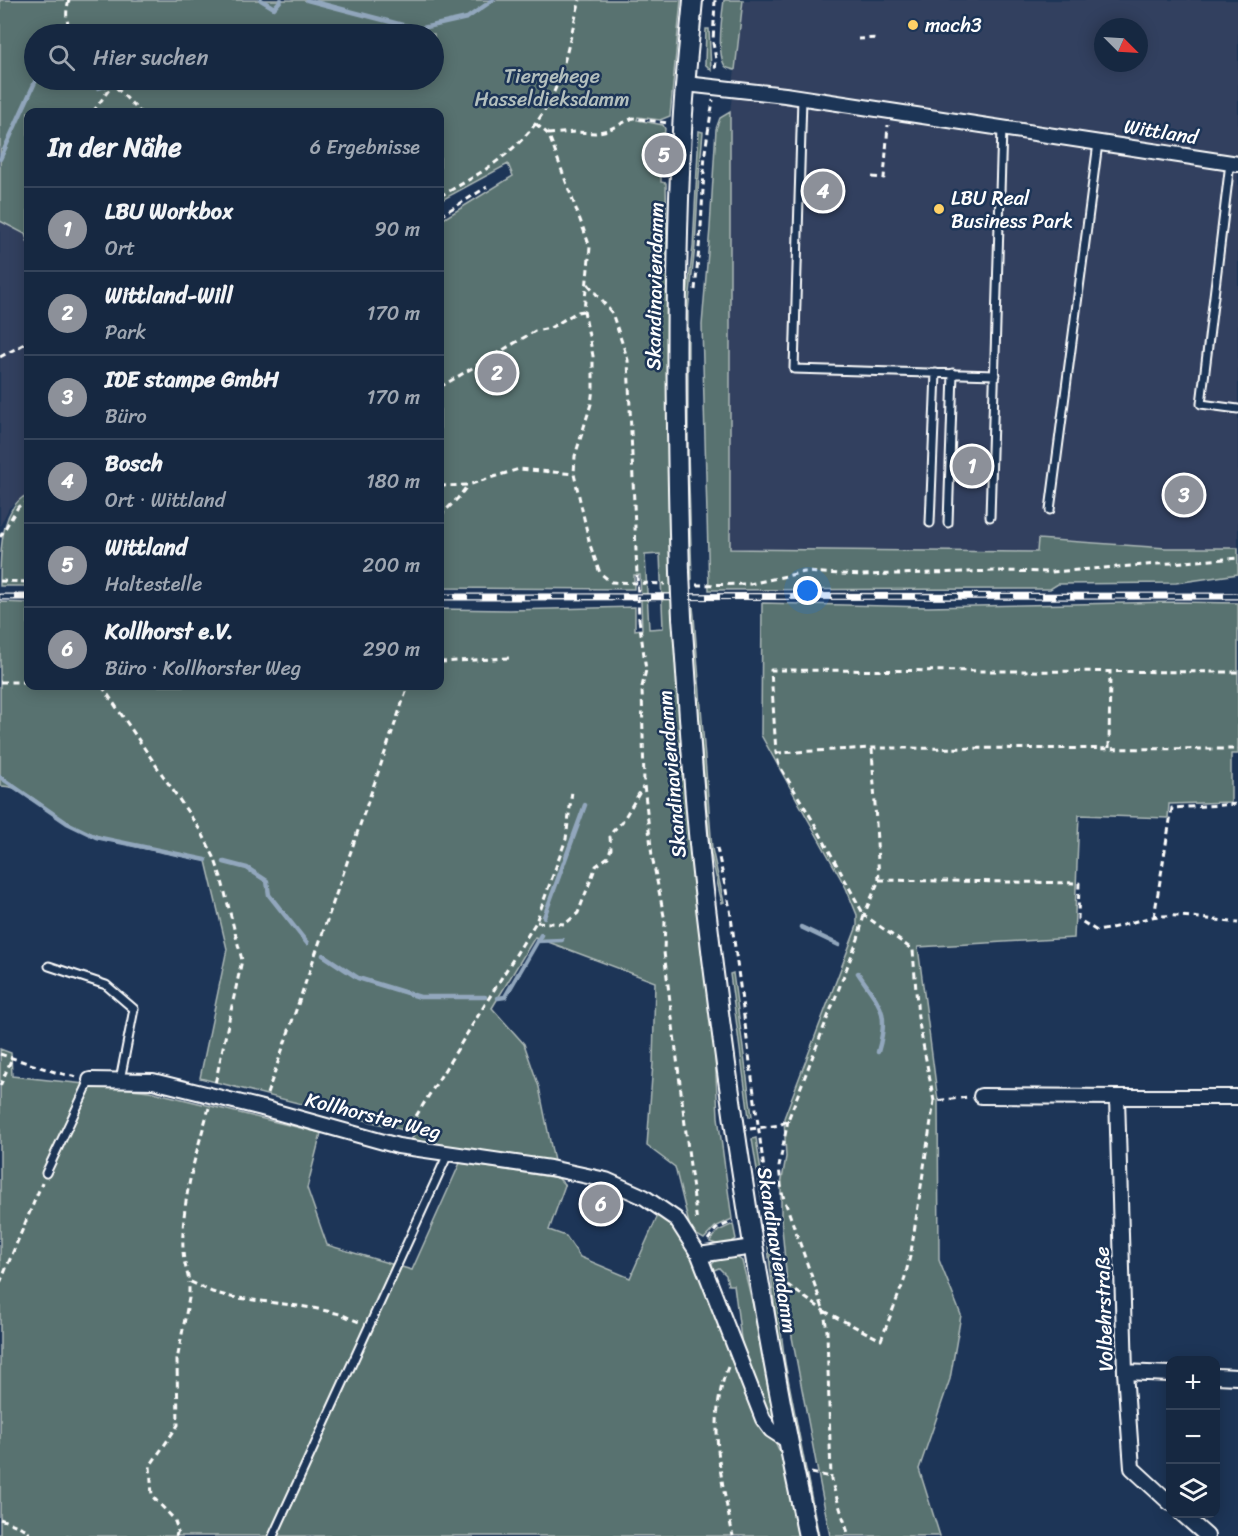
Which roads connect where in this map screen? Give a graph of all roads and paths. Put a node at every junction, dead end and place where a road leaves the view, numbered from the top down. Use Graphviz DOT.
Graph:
graph roads {
  1 [pos="69,0"];
  2 [pos="580,0"];
  3 [pos="693,0"];
  4 [pos="715,0"];
  5 [pos="67,24"];
  6 [pos="878,38"];
  7 [pos="858,39"];
  8 [pos="686,84"];
  9 [pos="714,86"];
  10 [pos="109,90"];
  11 [pos="119,90"];
  12 [pos="801,98"];
  13 [pos="96,108"];
  14 [pos="136,108"];
  15 [pos="890,111"];
  16 [pos="633,118"];
  17 [pos="536,124"];
  18 [pos="1002,128"];
  19 [pos="548,134"];
  20 [pos="1098,143"];
  21 [pos="1234,163"];
  22 [pos="872,177"];
  23 [pos="488,187"];
  24 [pos="444,194"];
  25 [pos="444,214"];
  26 [pos="588,285"];
  27 [pos="695,291"];
  28 [pos="585,311"];
  29 [pos="24,344"];
  30 [pos="0,357"];
  31 [pos="936,373"];
  32 [pos="953,373"];
  33 [pos="995,375"];
  34 [pos="444,385"];
  35 [pos="1238,409"];
  36 [pos="574,474"];
  37 [pos="468,485"];
  38 [pos="444,486"];
  39 [pos="24,504"];
  40 [pos="1050,510"];
  41 [pos="444,512"];
  42 [pos="990,517"];
  43 [pos="930,523"];
  44 [pos="948,523"];
  45 [pos="0,537"];
  46 [pos="1238,558"];
  47 [pos="684,579"];
  48 [pos="0,581"];
  49 [pos="24,582"];
  50 [pos="665,584"];
  51 [pos="509,658"];
  52 [pos="444,662"];
  53 [pos="1110,672"];
  54 [pos="1238,672"];
  55 [pos="0,682"];
  56 [pos="24,682"];
  57 [pos="105,690"];
  58 [pos="407,690"];
  59 [pos="872,748"];
  60 [pos="1108,748"];
  61 [pos="1238,749"];
  62 [pos="776,753"];
  63 [pos="644,785"];
  64 [pos="572,790"];
  65 [pos="1238,804"];
  66 [pos="715,838"];
  67 [pos="879,880"];
  68 [pos="864,915"];
  69 [pos="1154,917"];
  70 [pos="536,922"];
  71 [pos="1238,923"];
  72 [pos="49,966"];
  73 [pos="0,1054"];
  74 [pos="12,1058"];
  75 [pos="90,1080"];
  76 [pos="120,1080"];
  77 [pos="0,1086"];
  78 [pos="212,1095"];
  79 [pos="981,1096"];
  80 [pos="1117,1097"];
  81 [pos="1238,1097"];
  82 [pos="933,1101"];
  83 [pos="262,1108"];
  84 [pos="788,1120"];
  85 [pos="758,1128"];
  86 [pos="398,1146"];
  87 [pos="448,1155"];
  88 [pos="46,1173"];
  89 [pos="771,1216"];
  90 [pos="750,1219"];
  91 [pos="753,1247"];
  92 [pos="699,1255"];
  93 [pos="779,1279"];
  94 [pos="189,1281"];
  95 [pos="0,1283"];
  96 [pos="824,1311"];
  97 [pos="782,1313"];
  98 [pos="368,1327"];
  99 [pos="736,1347"];
  100 [pos="1125,1372"];
  101 [pos="1166,1374"];
  102 [pos="1220,1376"];
  103 [pos="1238,1377"];
  104 [pos="788,1441"];
  105 [pos="809,1462"];
  106 [pos="811,1473"];
  107 [pos="831,1477"];
  108 [pos="813,1484"];
  109 [pos="1166,1499"];
  110 [pos="1187,1518"];
  111 [pos="0,1519"];
  112 [pos="28,1536"];
  113 [pos="176,1536"];
  114 [pos="273,1536"];
  115 [pos="733,1536"];
  116 [pos="808,1536"];
  117 [pos="849,1536"];
  118 [pos="1207,1536"];
  1 -- 5 [label="path"];
  2 -- 17 [label="path"];
  3 -- 8 [label="main road, Skandinaviendamm"];
  4 -- 9 [label="path"];
  6 -- 7 [label="path"];
  8 -- 9 [label="street, Wittland"];
  8 -- 47 [label="main road, Skandinaviendamm"];
  9 -- 12 [label="street, Wittland"];
  9 -- 27 [label="path"];
  10 -- 13 [label="path"];
  11 -- 14 [label="path"];
  12 -- 15 [label="street, Wittland"];
  12 -- 31 [label="lane"];
  15 -- 18 [label="street, Wittland"];
  15 -- 22 [label="path"];
  16 -- 19 [label="path"];
  17 -- 19 [label="path"];
  17 -- 24 [label="path"];
  18 -- 20 [label="street, Wittland"];
  18 -- 33 [label="lane"];
  19 -- 26 [label="path"];
  20 -- 21 [label="street, Wittland"];
  20 -- 40 [label="lane"];
  21 -- 35 [label="lane"];
  23 -- 25 [label="path"];
  26 -- 28 [label="path"];
  26 -- 63 [label="path, bridge"];
  28 -- 34 [label="path"];
  28 -- 36 [label="path"];
  29 -- 30 [label="path"];
  31 -- 32 [label="lane"];
  31 -- 43 [label="lane"];
  32 -- 33 [label="lane"];
  32 -- 44 [label="lane"];
  33 -- 42 [label="lane"];
  36 -- 37 [label="path"];
  36 -- 50 [label="path"];
  37 -- 38 [label="path"];
  37 -- 41 [label="path"];
  39 -- 45 [label="path"];
  46 -- 47 [label="path"];
  47 -- 90 [label="main road, Skandinaviendamm, bridge"];
  48 -- 49 [label="path"];
  51 -- 52 [label="path"];
  53 -- 54 [label="path"];
  53 -- 60 [label="path"];
  53 -- 62 [label="path"];
  55 -- 56 [label="path"];
  57 -- 78 [label="path"];
  58 -- 83 [label="path"];
  59 -- 60 [label="path"];
  59 -- 62 [label="path"];
  59 -- 67 [label="path"];
  60 -- 61 [label="path"];
  62 -- 68 [label="path"];
  63 -- 70 [label="path"];
  63 -- 92 [label="path"];
  64 -- 70 [label="path"];
  65 -- 69 [label="path"];
  66 -- 85 [label="path"];
  67 -- 68 [label="path"];
  67 -- 69 [label="path"];
  68 -- 82 [label="path"];
  68 -- 84 [label="path"];
  69 -- 71 [label="path"];
  70 -- 86 [label="path"];
  72 -- 76 [label="lane"];
  73 -- 74 [label="path"];
  74 -- 75 [label="path"];
  74 -- 77 [label="path"];
  75 -- 76 [label="street, Kollhorster Weg"];
  75 -- 88 [label="lane"];
  76 -- 78 [label="street, Kollhorster Weg"];
  78 -- 83 [label="street, Kollhorster Weg"];
  78 -- 94 [label="path"];
  79 -- 80 [label="street"];
  79 -- 82 [label="path"];
  80 -- 81 [label="street"];
  80 -- 100 [label="street, Volbehrstraße"];
  82 -- 96 [label="path"];
  83 -- 86 [label="street, Kollhorster Weg"];
  84 -- 85 [label="path"];
  84 -- 96 [label="path"];
  85 -- 89 [label="path"];
  86 -- 87 [label="street, Kollhorster Weg"];
  87 -- 92 [label="street, Kollhorster Weg"];
  87 -- 98 [label="lane"];
  88 -- 95 [label="path"];
  89 -- 90 [label="path"];
  89 -- 93 [label="path"];
  90 -- 91 [label="main road, Skandinaviendamm"];
  90 -- 92 [label="path"];
  91 -- 92 [label="street"];
  91 -- 104 [label="main road, Skandinaviendamm"];
  92 -- 99 [label="street, Kollhorster Weg"];
  93 -- 96 [label="path"];
  93 -- 97 [label="path"];
  94 -- 98 [label="path"];
  94 -- 113 [label="path"];
  96 -- 107 [label="path"];
  98 -- 114 [label="lane"];
  99 -- 104 [label="street, Kollhorster Weg"];
  99 -- 115 [label="path"];
  100 -- 101 [label="street"];
  100 -- 109 [label="street, Volbehrstraße"];
  102 -- 103 [label="street"];
  104 -- 116 [label="main road, Skandinaviendamm"];
  105 -- 106 [label="path"];
  106 -- 107 [label="path"];
  106 -- 108 [label="path"];
  107 -- 117 [label="path"];
  110 -- 118 [label="street"];
  111 -- 112 [label="path"];
}
